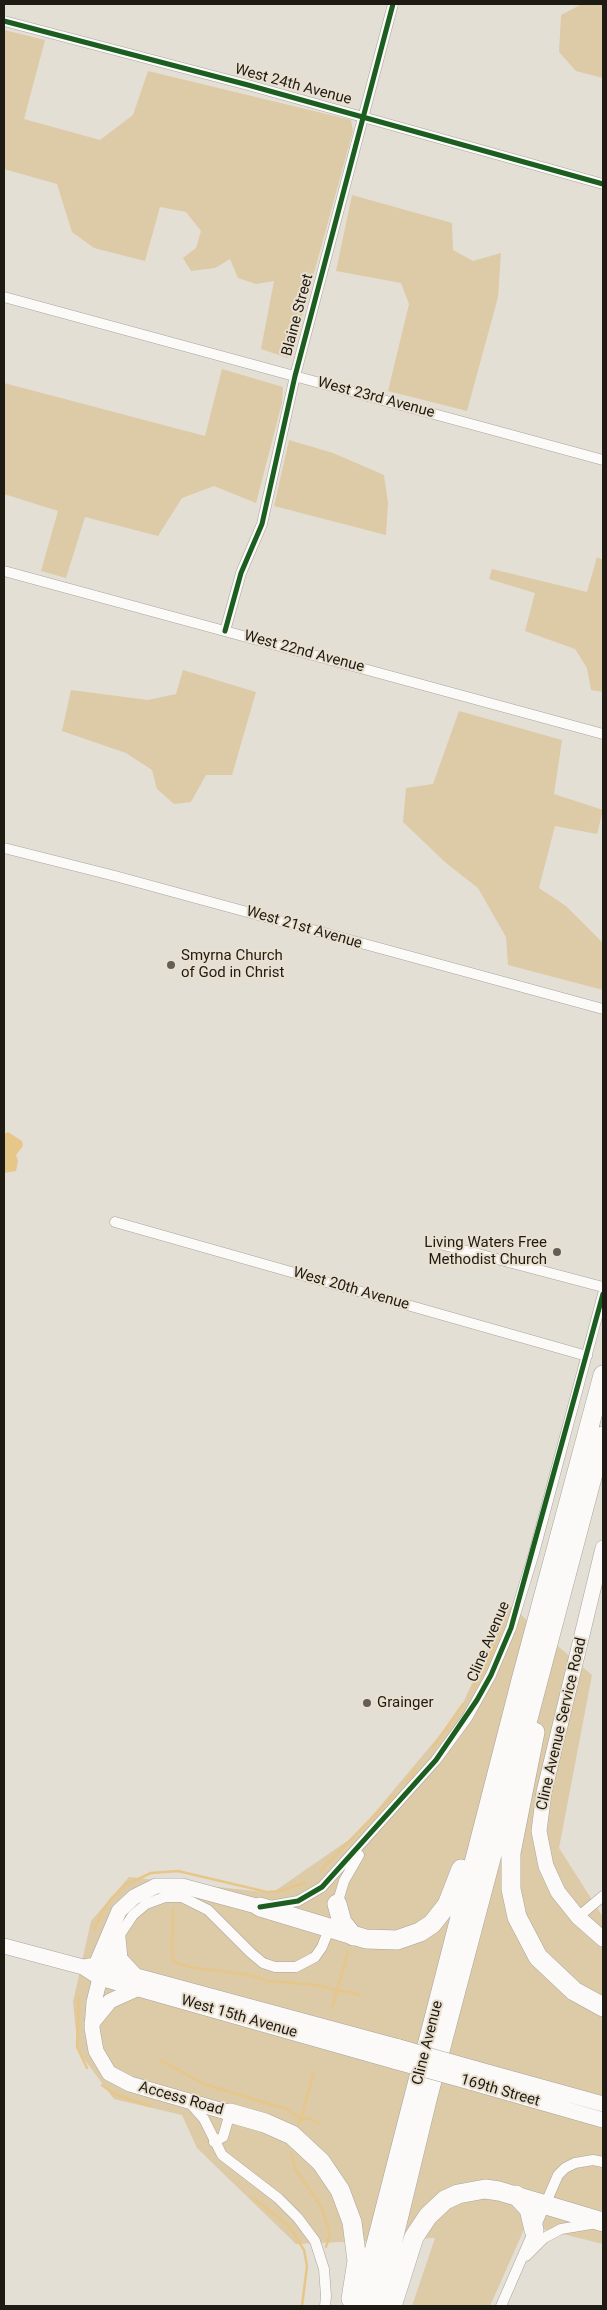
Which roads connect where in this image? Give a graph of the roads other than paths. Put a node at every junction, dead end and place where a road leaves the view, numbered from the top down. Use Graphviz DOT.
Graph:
graph roads {
  1 [pos="393,4"];
  2 [pos="4,20"];
  3 [pos="363,117"];
  4 [pos="603,184"];
  5 [pos="4,297"];
  6 [pos="295,376"];
  7 [pos="603,460"];
  8 [pos="4,571"];
  9 [pos="225,631"];
  10 [pos="603,734"];
  11 [pos="4,848"];
  12 [pos="603,1009"];
  13 [pos="115,1222"];
  14 [pos="444,1245"];
  15 [pos="603,1287"];
  16 [pos="603,1294"];
  17 [pos="586,1356"];
  18 [pos="603,1375"];
  19 [pos="603,1436"];
  20 [pos="603,1548"];
  21 [pos="548,1641"];
  22 [pos="521,1680"];
  23 [pos="367,1840"];
  24 [pos="603,1896"];
  25 [pos="336,1904"];
  26 [pos="260,1907"];
  27 [pos="578,1917"];
  28 [pos="329,1929"];
  29 [pos="353,1936"];
  30 [pos="118,1938"];
  31 [pos="603,1939"];
  32 [pos="4,1946"];
  33 [pos="96,1970"];
  34 [pos="138,1982"];
  35 [pos="603,2007"];
  36 [pos="92,2022"];
  37 [pos="399,2047"];
  38 [pos="397,2062"];
  39 [pos="472,2075"];
  40 [pos="187,2100"];
  41 [pos="603,2104"];
  42 [pos="230,2113"];
  43 [pos="603,2120"];
  44 [pos="214,2142"];
  45 [pos="603,2162"];
  46 [pos="516,2195"];
  47 [pos="546,2204"];
  48 [pos="603,2223"];
  49 [pos="534,2230"];
  50 [pos="520,2265"];
  51 [pos="325,2306"];
  52 [pos="350,2306"];
  53 [pos="360,2306"];
  54 [pos="377,2306"];
  55 [pos="392,2306"];
  56 [pos="501,2306"];
  1 -- 3 [label="street, Blaine Street"];
  2 -- 3 [label="street, West 24th Avenue"];
  3 -- 4 [label="street, West 24th Avenue"];
  3 -- 6 [label="street, Blaine Street"];
  5 -- 6 [label="street, West 23rd Avenue"];
  6 -- 7 [label="street, West 23rd Avenue"];
  6 -- 9 [label="street, Blaine Street"];
  8 -- 9 [label="street, West 22nd Avenue"];
  9 -- 10 [label="street, West 22nd Avenue"];
  11 -- 12 [label="street, West 21st Avenue"];
  13 -- 17 [label="street, West 20th Avenue"];
  14 -- 15 [label="street"];
  16 -- 17 [label="street, Cline Avenue"];
  17 -- 23 [label="street, Cline Avenue"];
  18 -- 22 [label="highway, Cline Avenue"];
  19 -- 21 [label="highway, Cline Avenue"];
  20 -- 27 [label="main road, Cline Avenue Service Road"];
  21 -- 35 [label="highway"];
  21 -- 54 [label="highway, Cline Avenue"];
  22 -- 29 [label="highway"];
  22 -- 53 [label="highway, Cline Avenue"];
  23 -- 25 [label="street, Cline Avenue"];
  23 -- 26 [label="street, Cline Avenue"];
  24 -- 27 [label="street"];
  25 -- 28 [label="street, Cline Avenue"];
  25 -- 29 [label="highway"];
  26 -- 28 [label="highway"];
  26 -- 33 [label="main road, Cline Avenue"];
  27 -- 31 [label="main road, Cline Avenue Service Road"];
  28 -- 29 [label="highway"];
  28 -- 30 [label="street, Cline Avenue"];
  30 -- 33 [label="street, Cline Avenue"];
  30 -- 34 [label="main road"];
  32 -- 33 [label="main road, West 15th Avenue"];
  33 -- 34 [label="main road, West 15th Avenue"];
  33 -- 36 [label="main road, Access Road"];
  34 -- 36 [label="main road"];
  34 -- 37 [label="main road, West 15th Avenue"];
  34 -- 38 [label="main road, West 15th Avenue"];
  36 -- 40 [label="main road, Access Road"];
  37 -- 39 [label="main road, 169th Street, bridge"];
  38 -- 39 [label="main road, 169th Street, bridge"];
  39 -- 41 [label="main road, 169th Street"];
  39 -- 43 [label="main road, 169th Street"];
  40 -- 42 [label="main road, Access Road"];
  40 -- 44 [label="street"];
  42 -- 44 [label="street, Access Road"];
  42 -- 52 [label="highway"];
  44 -- 51 [label="street"];
  45 -- 47 [label="street"];
  46 -- 47 [label="highway"];
  46 -- 49 [label="highway"];
  46 -- 55 [label="highway"];
  47 -- 48 [label="highway"];
  47 -- 49 [label="street"];
  48 -- 50 [label="street"];
  49 -- 50 [label="street"];
  50 -- 56 [label="street"];
}
